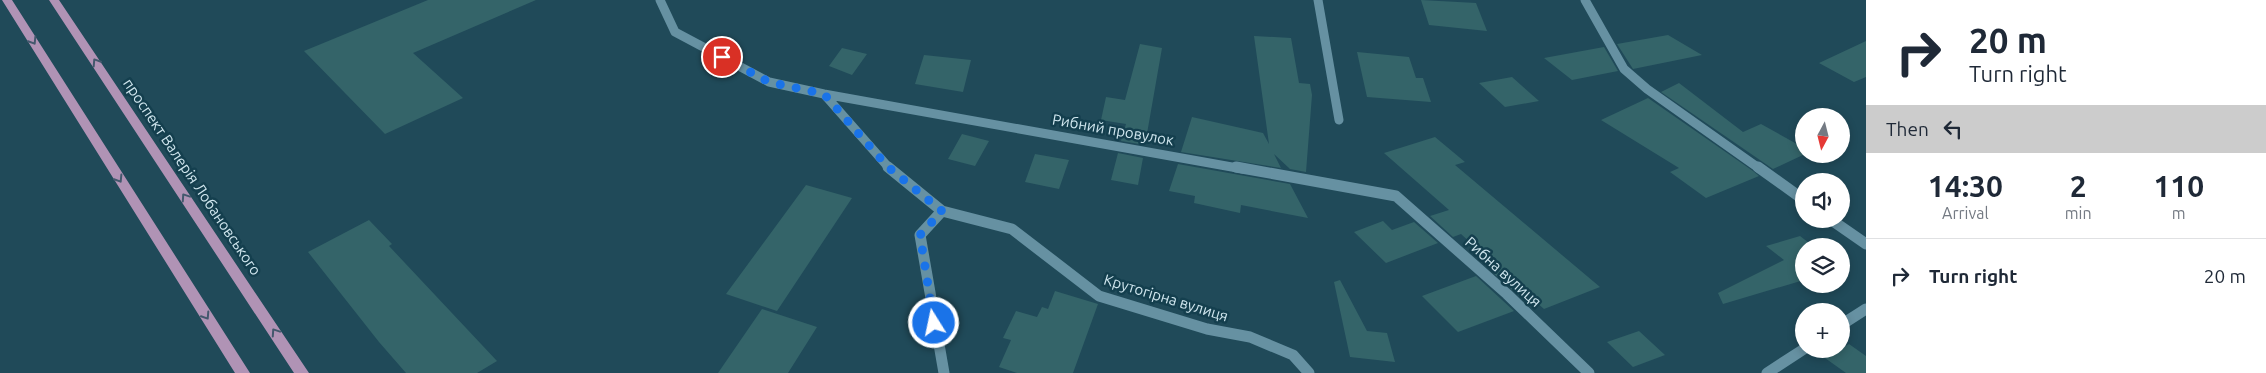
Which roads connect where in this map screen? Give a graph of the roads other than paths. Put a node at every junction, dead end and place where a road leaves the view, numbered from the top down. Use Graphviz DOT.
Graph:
graph roads {
  1 [pos="7,0"];
  2 [pos="54,0"];
  3 [pos="660,0"];
  4 [pos="1318,0"];
  5 [pos="1585,0"];
  6 [pos="824,94"];
  7 [pos="1338,120"];
  8 [pos="1795,194"];
  9 [pos="1396,196"];
  10 [pos="942,211"];
  11 [pos="1843,228"];
  12 [pos="1866,244"];
  13 [pos="1866,309"];
  14 [pos="1850,319"];
  15 [pos="1795,355"];
  16 [pos="243,373"];
  17 [pos="302,373"];
  18 [pos="944,373"];
  19 [pos="1309,373"];
  20 [pos="1589,373"];
  21 [pos="1767,373"];
  1 -- 16 [label="main road, one-way"];
  17 -- 2 [label="main road, проспект Валерія Лобановського, one-way"];
  3 -- 6 [label="street"];
  4 -- 7 [label="street"];
  5 -- 8 [label="street"];
  6 -- 9 [label="street, Рибний провулок"];
  6 -- 10 [label="street, Крутогірна вулиця"];
  9 -- 20 [label="street, Рибна вулиця"];
  10 -- 18 [label="street"];
  10 -- 19 [label="street, Крутогірна вулиця"];
  11 -- 12 [label="street"];
  13 -- 14 [label="street"];
  15 -- 21 [label="street"];
}
